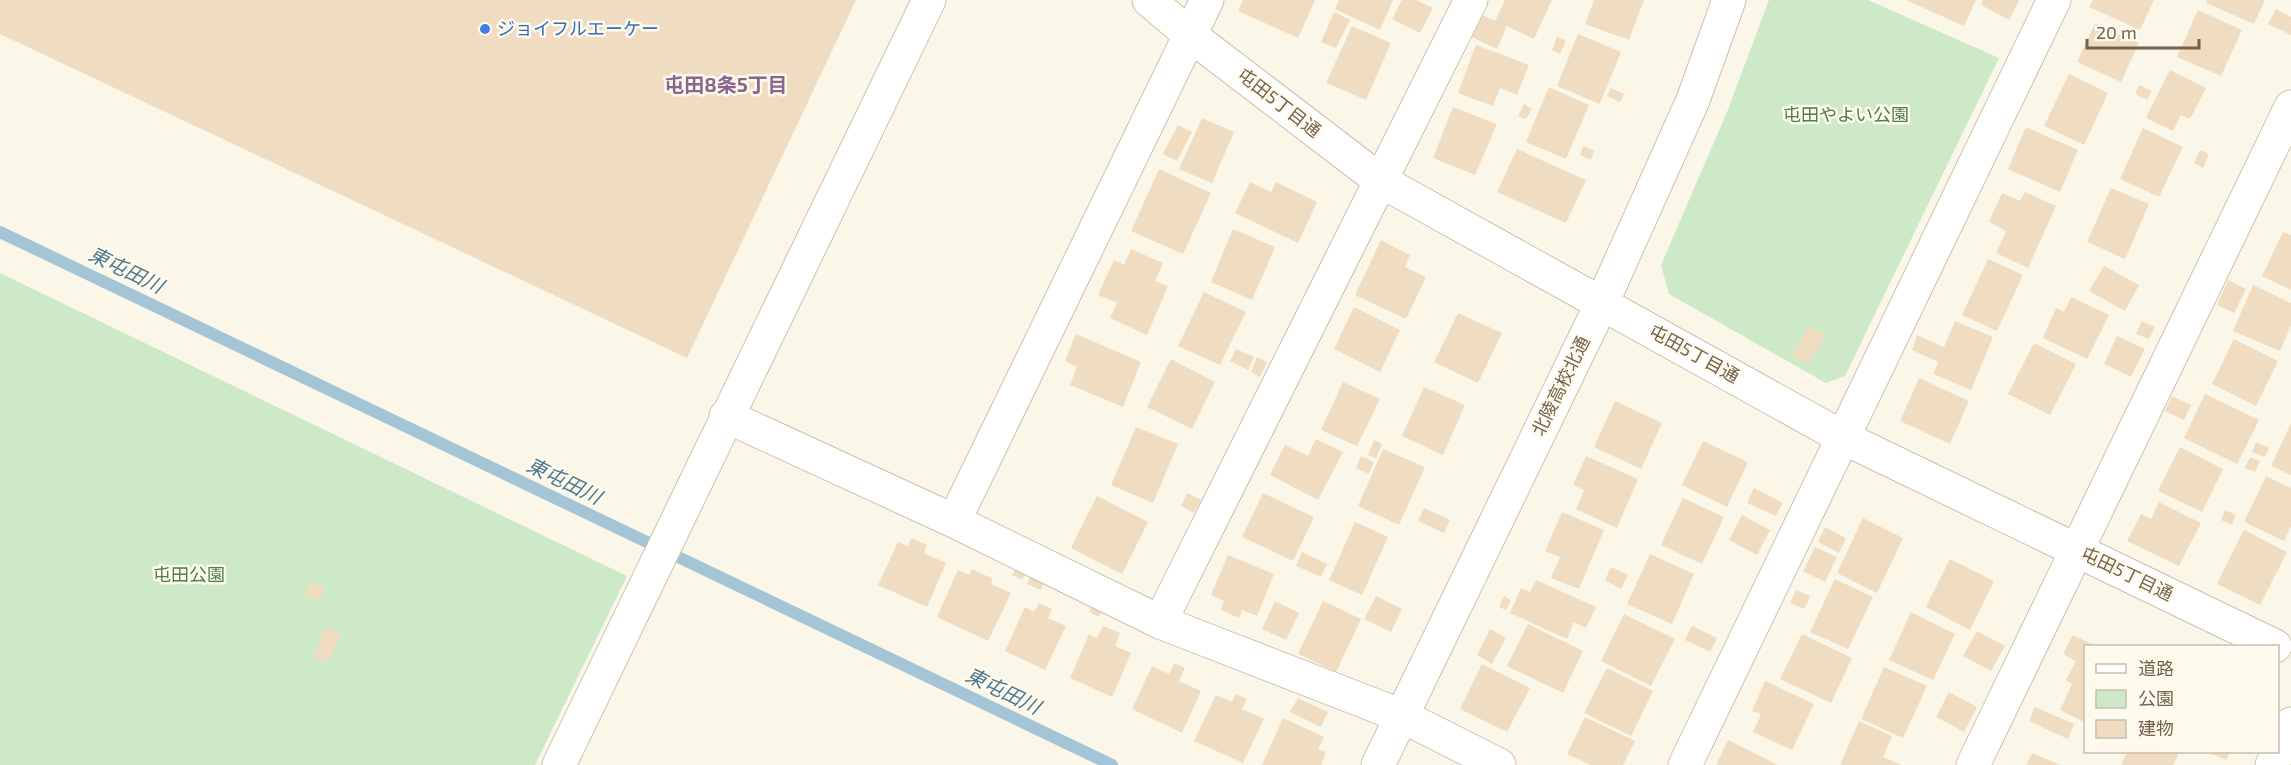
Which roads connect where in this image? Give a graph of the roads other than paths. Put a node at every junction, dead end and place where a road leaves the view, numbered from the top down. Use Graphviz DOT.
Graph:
graph roads {
  1 [pos="929,0"];
  2 [pos="1149,0"];
  3 [pos="1207,0"];
  4 [pos="1471,0"];
  5 [pos="1729,0"];
  6 [pos="2054,0"];
  7 [pos="1190,34"];
  8 [pos="2291,107"];
  9 [pos="1381,181"];
  10 [pos="1602,303"];
  11 [pos="726,416"];
  12 [pos="1842,437"];
  13 [pos="954,521"];
  14 [pos="2077,550"];
  15 [pos="1160,622"];
  16 [pos="2272,645"];
  17 [pos="1402,716"];
  18 [pos="2291,724"];
  19 [pos="2279,750"];
  20 [pos="559,765"];
  21 [pos="1378,765"];
  22 [pos="1499,765"];
  23 [pos="1685,765"];
  24 [pos="1973,765"];
  1 -- 11 [label="street"];
  2 -- 7 [label="street, 屯田5丁目通"];
  3 -- 7 [label="street"];
  4 -- 9 [label="street"];
  5 -- 10 [label="street, 北陵高校北通"];
  6 -- 12 [label="street"];
  7 -- 9 [label="street, 屯田5丁目通"];
  7 -- 13 [label="street"];
  8 -- 14 [label="street"];
  9 -- 10 [label="street, 屯田5丁目通"];
  9 -- 15 [label="street"];
  10 -- 12 [label="street, 屯田5丁目通"];
  10 -- 17 [label="street, 北陵高校北通"];
  11 -- 13 [label="street"];
  11 -- 20 [label="street"];
  12 -- 14 [label="street, 屯田5丁目通"];
  12 -- 23 [label="street"];
  13 -- 15 [label="street"];
  14 -- 16 [label="street, 屯田5丁目通"];
  14 -- 24 [label="street"];
  15 -- 17 [label="street"];
  17 -- 21 [label="street, 北陵高校北通"];
  17 -- 22 [label="street"];
  18 -- 19 [label="street"];
}
